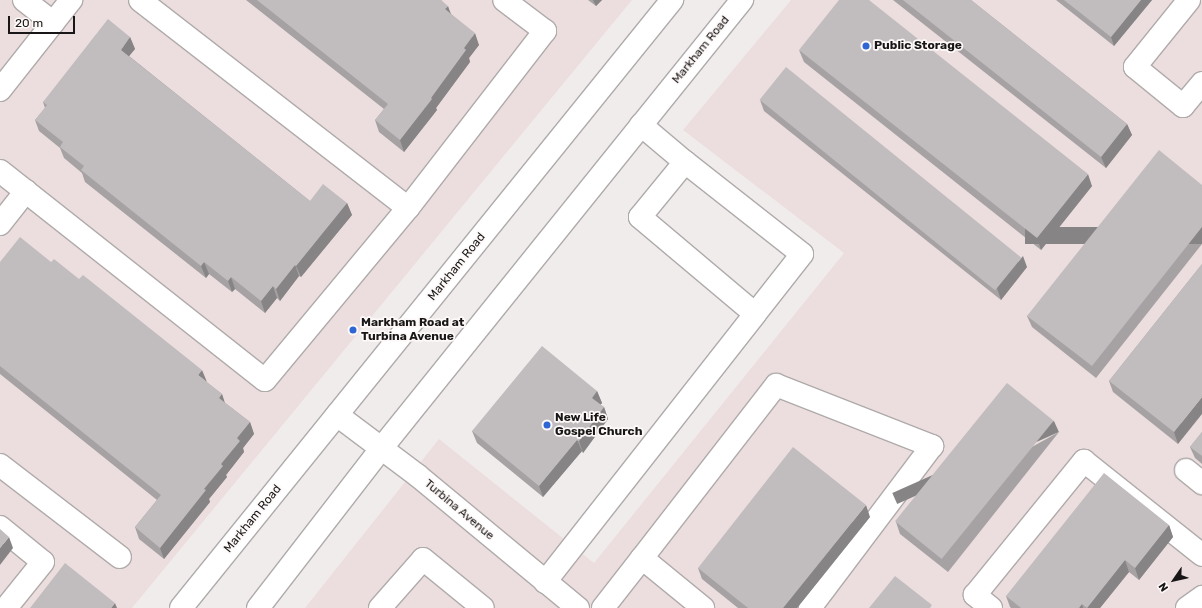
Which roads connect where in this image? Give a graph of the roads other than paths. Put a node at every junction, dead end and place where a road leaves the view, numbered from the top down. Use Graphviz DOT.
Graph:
graph roads {
  1 [pos="24,0"];
  2 [pos="71,0"];
  3 [pos="140,0"];
  4 [pos="504,0"];
  5 [pos="672,0"];
  6 [pos="742,0"];
  7 [pos="1189,0"];
  8 [pos="53,23"];
  9 [pos="1202,83"];
  10 [pos="0,90"];
  11 [pos="641,125"];
  12 [pos="685,162"];
  13 [pos="0,171"];
  14 [pos="26,191"];
  15 [pos="408,208"];
  16 [pos="0,224"];
  17 [pos="755,314"];
  18 [pos="337,415"];
  19 [pos="380,450"];
  20 [pos="0,465"];
  21 [pos="0,527"];
  22 [pos="1202,555"];
  23 [pos="120,557"];
  24 [pos="642,558"];
  25 [pos="545,582"];
  26 [pos="1202,597"];
  27 [pos="568,605"];
  28 [pos="262,607"];
  29 [pos="6,608"];
  30 [pos="181,608"];
  31 [pos="380,608"];
  32 [pos="483,608"];
  33 [pos="603,608"];
  34 [pos="703,608"];
  35 [pos="810,608"];
  36 [pos="991,608"];
  37 [pos="1186,608"];
  1 -- 8 [label="main road"];
  2 -- 8 [label="main road"];
  3 -- 15 [label="main road"];
  4 -- 15 [label="main road"];
  5 -- 18 [label="main road, Markham Road"];
  6 -- 11 [label="main road, Markham Road"];
  7 -- 9 [label="main road"];
  8 -- 10 [label="main road"];
  11 -- 12 [label="main road"];
  11 -- 19 [label="main road, Markham Road"];
  12 -- 17 [label="main road"];
  12 -- 17 [label="main road"];
  13 -- 14 [label="main road"];
  14 -- 15 [label="main road"];
  14 -- 16 [label="main road"];
  17 -- 25 [label="main road"];
  18 -- 19 [label="main road, Turbina Avenue"];
  18 -- 30 [label="main road, Markham Road"];
  19 -- 25 [label="main road, Turbina Avenue"];
  19 -- 28 [label="main road, Markham Road"];
  20 -- 23 [label="main road"];
  21 -- 29 [label="main road"];
  22 -- 36 [label="main road"];
  24 -- 33 [label="main road"];
  24 -- 34 [label="main road"];
  24 -- 35 [label="main road"];
  25 -- 27 [label="main road, Turbina Avenue"];
  26 -- 37 [label="main road"];
  31 -- 32 [label="main road"];
}
